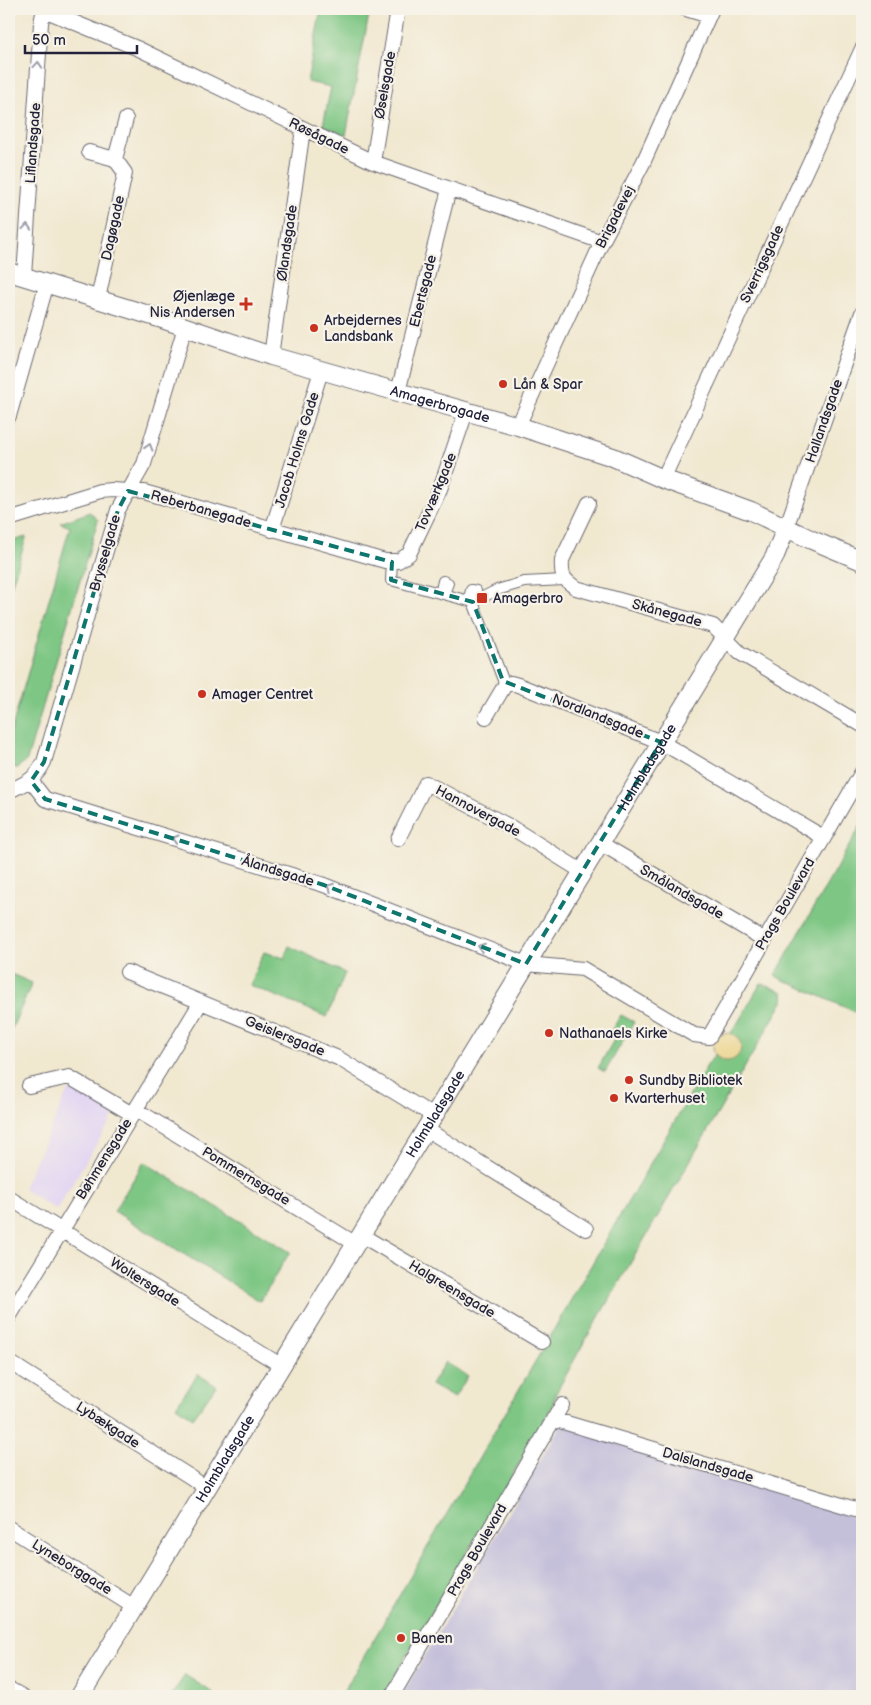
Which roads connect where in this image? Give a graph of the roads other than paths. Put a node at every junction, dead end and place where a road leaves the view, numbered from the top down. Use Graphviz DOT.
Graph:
graph roads {
  1 [pos="398,9"];
  2 [pos="686,9"];
  3 [pos="711,12"];
  4 [pos="43,14"];
  5 [pos="862,48"];
  6 [pos="126,119"];
  7 [pos="303,129"];
  8 [pos="89,152"];
  9 [pos="115,159"];
  10 [pos="373,162"];
  11 [pos="449,189"];
  12 [pos="602,242"];
  13 [pos="16,274"];
  14 [pos="47,283"];
  15 [pos="98,299"];
  16 [pos="862,313"];
  17 [pos="185,327"];
  18 [pos="271,356"];
  19 [pos="322,371"];
  20 [pos="398,392"];
  21 [pos="466,412"];
  22 [pos="9,416"];
  23 [pos="518,426"];
  24 [pos="662,479"];
  25 [pos="128,491"];
  26 [pos="589,503"];
  27 [pos="9,518"];
  28 [pos="786,528"];
  29 [pos="272,530"];
  30 [pos="862,561"];
  31 [pos="392,562"];
  32 [pos="564,580"];
  33 [pos="473,601"];
  34 [pos="724,638"];
  35 [pos="504,685"];
  36 [pos="486,717"];
  37 [pos="862,725"];
  38 [pos="661,742"];
  39 [pos="862,772"];
  40 [pos="31,781"];
  41 [pos="9,791"];
  42 [pos="823,837"];
  43 [pos="398,839"];
  44 [pos="600,843"];
  45 [pos="583,872"];
  46 [pos="765,940"];
  47 [pos="526,964"];
  48 [pos="127,972"];
  49 [pos="201,1002"];
  50 [pos="709,1037"];
  51 [pos="29,1086"];
  52 [pos="134,1111"];
  53 [pos="430,1122"];
  54 [pos="9,1198"];
  55 [pos="586,1229"];
  56 [pos="61,1230"];
  57 [pos="359,1239"];
  58 [pos="9,1317"];
  59 [pos="542,1342"];
  60 [pos="9,1362"];
  61 [pos="282,1366"];
  62 [pos="562,1404"];
  63 [pos="553,1419"];
  64 [pos="207,1489"];
  65 [pos="862,1511"];
  66 [pos="9,1528"];
  67 [pos="134,1607"];
  68 [pos="9,1688"];
  69 [pos="22,1696"];
  70 [pos="80,1696"];
  71 [pos="392,1696"];
  1 -- 10 [label="street, Øselsgade"];
  2 -- 3 [label="street"];
  3 -- 12 [label="street, Brigadevej"];
  4 -- 7 [label="street, Røsågade"];
  13 -- 4 [label="street, Liflandsgade, one-way"];
  5 -- 24 [label="street, Sverrigsgade"];
  6 -- 9 [label="street"];
  7 -- 10 [label="street, Røsågade"];
  7 -- 18 [label="street, Ølandsgade"];
  8 -- 9 [label="street"];
  9 -- 15 [label="street, Dagøgade"];
  10 -- 11 [label="street, Røsågade"];
  11 -- 12 [label="street, Røsågade"];
  11 -- 20 [label="street, Ebertsgade"];
  12 -- 23 [label="street, Brigadevej"];
  13 -- 14 [label="street, Amagerbrogade"];
  14 -- 15 [label="street, Amagerbrogade"];
  14 -- 22 [label="street"];
  15 -- 17 [label="street, Amagerbrogade"];
  16 -- 28 [label="street, Hallandsgade"];
  17 -- 18 [label="street, Amagerbrogade"];
  25 -- 17 [label="street, Brysselgade, one-way"];
  18 -- 19 [label="street, Amagerbrogade"];
  19 -- 20 [label="street, Amagerbrogade"];
  19 -- 29 [label="street, Jacob Holms Gade"];
  20 -- 21 [label="street, Amagerbrogade"];
  21 -- 23 [label="street, Amagerbrogade"];
  21 -- 31 [label="street, Tovværkgade"];
  23 -- 24 [label="street, Amagerbrogade"];
  24 -- 28 [label="street, Amagerbrogade"];
  25 -- 27 [label="street, Reberbanegade"];
  25 -- 29 [label="street, Reberbanegade"];
  25 -- 40 [label="street, Brysselgade"];
  26 -- 32 [label="street"];
  28 -- 30 [label="street, Amagerbrogade"];
  28 -- 34 [label="street, Holmbladsgade"];
  29 -- 31 [label="street, Reberbanegade"];
  31 -- 33 [label="street"];
  32 -- 33 [label="street"];
  32 -- 34 [label="street, Skånegade"];
  33 -- 35 [label="street"];
  34 -- 37 [label="street, Skånegade"];
  34 -- 38 [label="street, Holmbladsgade"];
  35 -- 36 [label="street"];
  35 -- 38 [label="street, Nordlandsgade"];
  38 -- 42 [label="street, Nordlandsgade"];
  38 -- 44 [label="street, Holmbladsgade"];
  39 -- 42 [label="street, Prags Boulevard"];
  40 -- 41 [label="street"];
  47 -- 40 [label="street, Ålandsgade, one-way"];
  42 -- 46 [label="street, Prags Boulevard"];
  43 -- 45 [label="street, Hannovergade"];
  44 -- 45 [label="street, Holmbladsgade"];
  44 -- 46 [label="street, Smålandsgade"];
  45 -- 47 [label="street, Holmbladsgade"];
  46 -- 50 [label="street, Prags Boulevard"];
  47 -- 50 [label="street, Ålandsgade"];
  47 -- 53 [label="street, Holmbladsgade"];
  48 -- 49 [label="street, Geislersgade"];
  49 -- 52 [label="street, Bøhmensgade"];
  49 -- 53 [label="street, Geislersgade"];
  51 -- 52 [label="street, Pommernsgade"];
  52 -- 56 [label="street, Bøhmensgade"];
  52 -- 57 [label="street, Pommernsgade"];
  53 -- 55 [label="street, Geislersgade"];
  53 -- 57 [label="street, Holmbladsgade"];
  54 -- 56 [label="street, Woltersgade"];
  56 -- 58 [label="street, Bøhmensgade"];
  56 -- 61 [label="street, Woltersgade"];
  57 -- 59 [label="street, Halgreensgade"];
  57 -- 61 [label="street, Holmbladsgade"];
  60 -- 64 [label="street, Lybækgade"];
  61 -- 64 [label="street, Holmbladsgade"];
  62 -- 63 [label="street, Prags Boulevard"];
  63 -- 65 [label="street, Dalslandsgade"];
  63 -- 71 [label="street, Prags Boulevard"];
  64 -- 67 [label="street, Holmbladsgade"];
  66 -- 67 [label="street, Lyneborggade"];
  67 -- 70 [label="street, Holmbladsgade"];
  68 -- 69 [label="street"];
}
